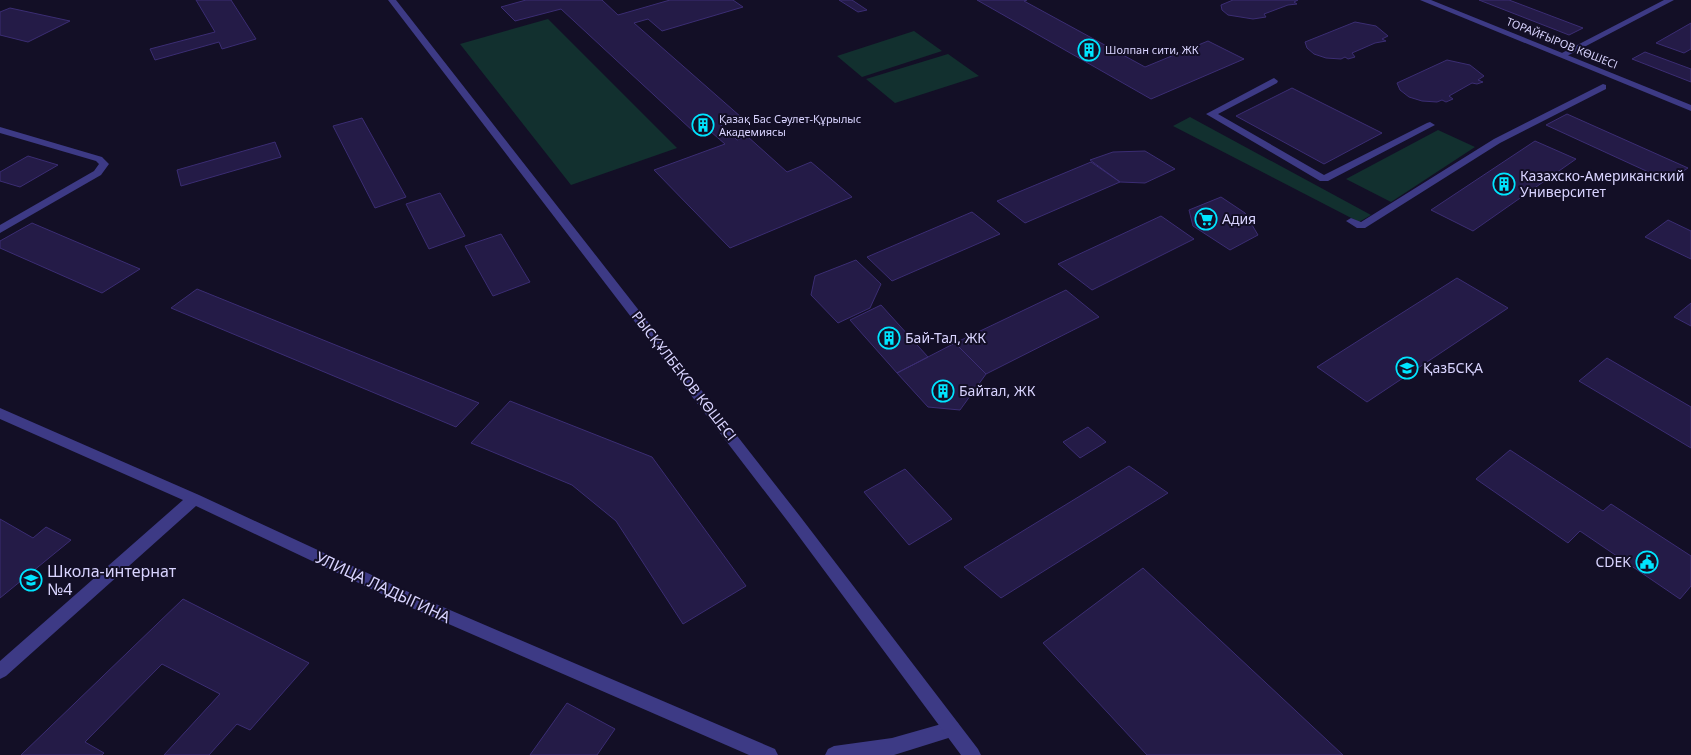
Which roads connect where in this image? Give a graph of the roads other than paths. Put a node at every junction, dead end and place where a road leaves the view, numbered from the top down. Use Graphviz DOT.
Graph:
graph roads {
  1 [pos="392,0"];
  2 [pos="1424,0"];
  3 [pos="1670,0"];
  4 [pos="1562,55"];
  5 [pos="1274,81"];
  6 [pos="1603,87"];
  7 [pos="1691,108"];
  8 [pos="1430,125"];
  9 [pos="0,130"];
  10 [pos="1351,221"];
  11 [pos="0,230"];
  12 [pos="0,413"];
  13 [pos="194,499"];
  14 [pos="0,671"];
  15 [pos="952,729"];
  16 [pos="769,755"];
  17 [pos="834,755"];
  18 [pos="972,755"];
  1 -- 15 [label="street, РЫСҚҰЛБЕКОВ КӨШЕСІ"];
  2 -- 4 [label="street, ТОРАЙҒЫРОВ КӨШЕСІ"];
  3 -- 4 [label="street"];
  4 -- 7 [label="street, ТОРАЙҒЫРОВ КӨШЕСІ"];
  5 -- 8 [label="street"];
  6 -- 10 [label="street"];
  9 -- 11 [label="street"];
  12 -- 13 [label="street, УЛИЦА ЛАДЫГИНА"];
  13 -- 14 [label="street"];
  13 -- 16 [label="street, УЛИЦА ЛАДЫГИНА"];
  15 -- 17 [label="street"];
  15 -- 18 [label="street, РЫСҚҰЛБЕКОВ КӨШЕСІ"];
}
